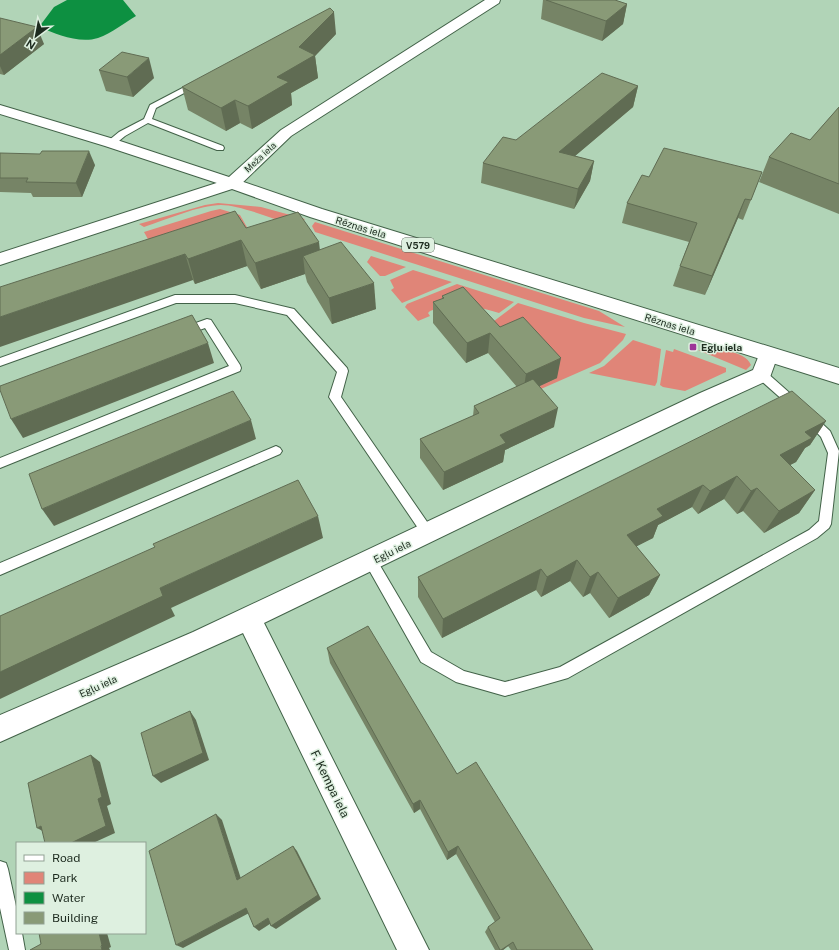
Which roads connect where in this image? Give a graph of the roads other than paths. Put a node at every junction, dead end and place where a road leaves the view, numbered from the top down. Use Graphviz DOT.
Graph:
graph roads {
  1 [pos="494,0"];
  2 [pos="208,79"];
  3 [pos="0,109"];
  4 [pos="147,120"];
  5 [pos="111,143"];
  6 [pos="220,148"];
  7 [pos="232,183"];
  8 [pos="0,259"];
  9 [pos="176,334"];
  10 [pos="0,362"];
  11 [pos="765,365"];
  12 [pos="839,376"];
  13 [pos="276,451"];
  14 [pos="0,462"];
  15 [pos="428,533"];
  16 [pos="370,561"];
  17 [pos="0,569"];
  18 [pos="248,618"];
  19 [pos="0,729"];
  20 [pos="0,869"];
  21 [pos="17,950"];
  22 [pos="413,950"];
  1 -- 7 [label="street, Meža iela"];
  2 -- 4 [label="lane"];
  3 -- 5 [label="street"];
  4 -- 5 [label="lane"];
  4 -- 6 [label="lane"];
  5 -- 7 [label="street"];
  7 -- 8 [label="street"];
  7 -- 11 [label="street, Rēznas iela / V579"];
  9 -- 14 [label="lane"];
  10 -- 15 [label="lane"];
  11 -- 12 [label="street, Rēznas iela / V579"];
  11 -- 15 [label="street, Egļu iela"];
  11 -- 16 [label="lane"];
  13 -- 17 [label="lane"];
  15 -- 16 [label="street, Egļu iela"];
  16 -- 18 [label="street, Egļu iela"];
  18 -- 19 [label="street, Egļu iela"];
  18 -- 22 [label="street, F. Kempa iela"];
  20 -- 21 [label="lane"];
}
